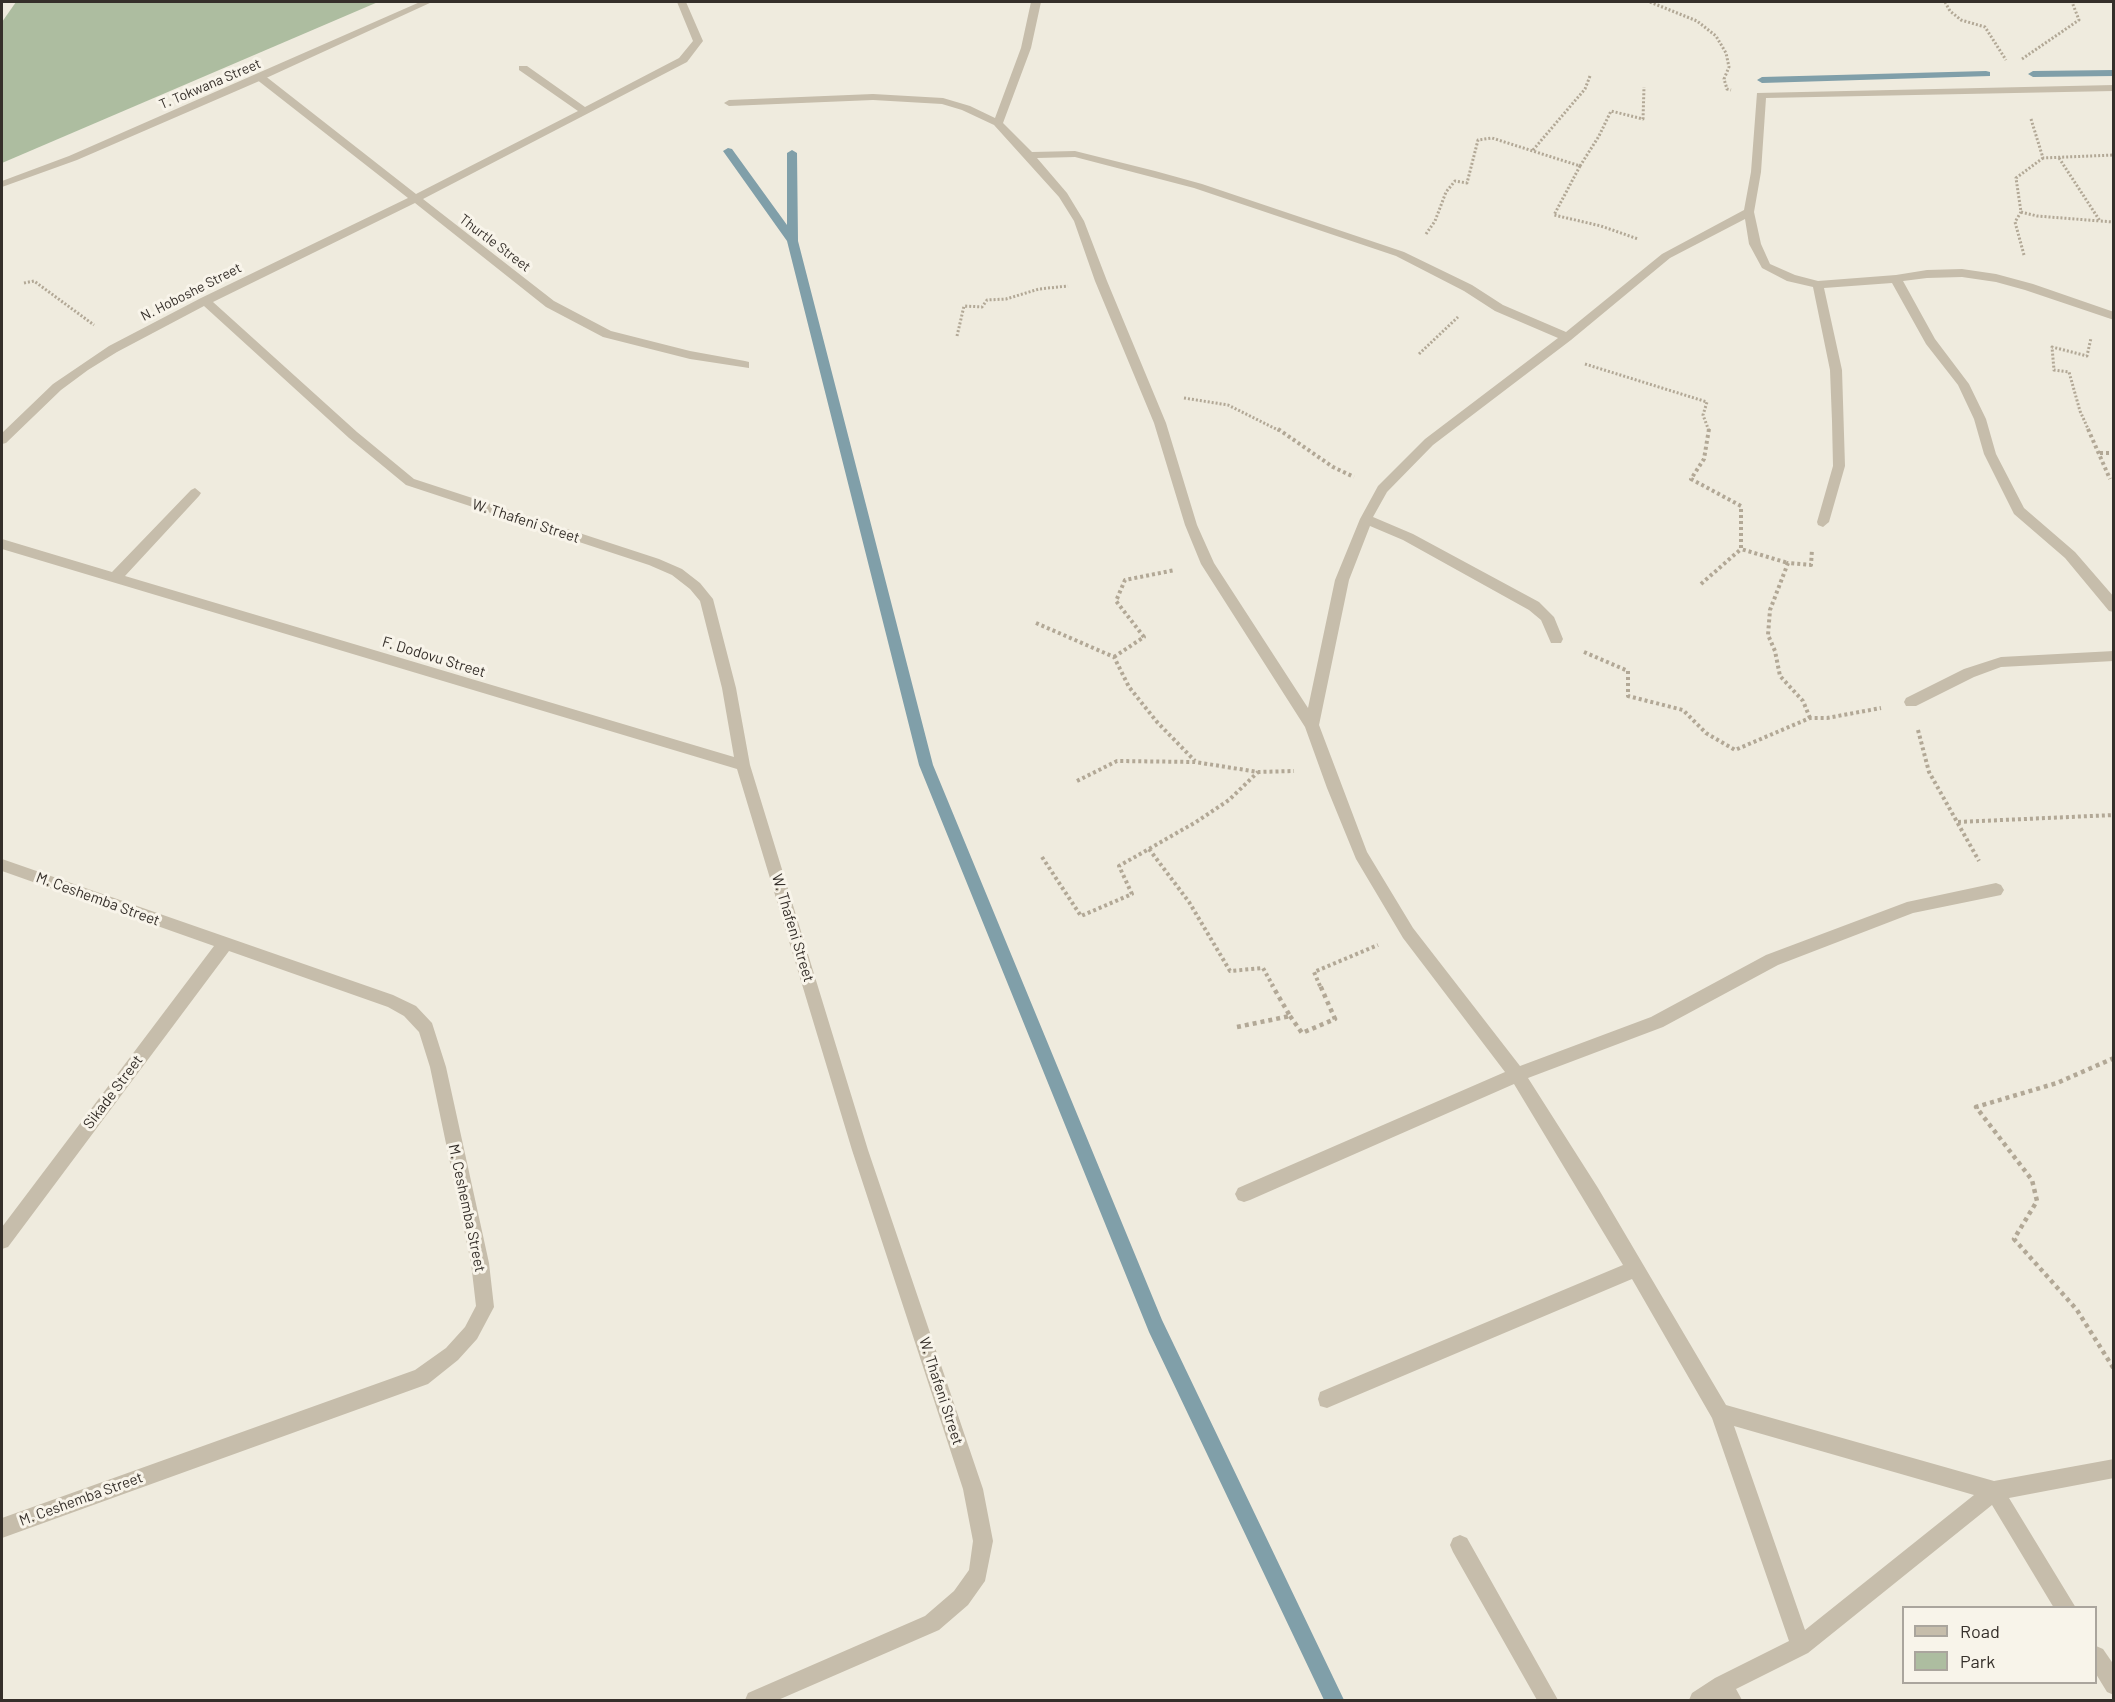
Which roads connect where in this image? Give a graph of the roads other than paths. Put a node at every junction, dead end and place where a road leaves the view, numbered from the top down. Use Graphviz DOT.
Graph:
graph roads {
  1 [pos="427,2"];
  2 [pos="681,2"];
  3 [pos="1036,2"];
  4 [pos="523,68"];
  5 [pos="260,77"];
  6 [pos="2114,88"];
  7 [pos="729,103"];
  8 [pos="585,111"];
  9 [pos="998,123"];
  10 [pos="1029,155"];
  11 [pos="2,184"];
  12 [pos="413,200"];
  13 [pos="1749,212"];
  14 [pos="1896,279"];
  15 [pos="1818,285"];
  16 [pos="205,301"];
  17 [pos="2114,316"];
  18 [pos="1567,338"];
  19 [pos="746,365"];
  20 [pos="2,440"];
  21 [pos="195,493"];
  22 [pos="1366,519"];
  23 [pos="1823,522"];
  24 [pos="2,544"];
  25 [pos="116,576"];
  26 [pos="2114,607"];
  27 [pos="1556,639"];
  28 [pos="2114,656"];
  29 [pos="1911,702"];
  30 [pos="1312,725"];
  31 [pos="743,765"];
  32 [pos="2,865"];
  33 [pos="1996,890"];
  34 [pos="225,944"];
  35 [pos="1517,1075"];
  36 [pos="1244,1194"];
  37 [pos="2,1241"];
  38 [pos="1634,1269"];
  39 [pos="1327,1400"];
  40 [pos="1720,1413"];
  41 [pos="2114,1468"];
  42 [pos="1994,1491"];
  43 [pos="2,1528"];
  44 [pos="1460,1545"];
  45 [pos="2065,1606"];
  46 [pos="1801,1646"];
  47 [pos="2097,1658"];
  48 [pos="2114,1685"];
  49 [pos="1727,1693"];
  50 [pos="755,1701"];
  51 [pos="1548,1701"];
  52 [pos="1700,1701"];
  1 -- 5 [label="street, T. Tokwana Street"];
  2 -- 8 [label="street, N. Hoboshe Street"];
  3 -- 9 [label="street"];
  4 -- 8 [label="street"];
  5 -- 11 [label="street, T. Tokwana Street"];
  5 -- 12 [label="street, Thurtle Street"];
  6 -- 13 [label="street"];
  7 -- 9 [label="street"];
  8 -- 12 [label="street, N. Hoboshe Street"];
  9 -- 10 [label="street"];
  10 -- 18 [label="street"];
  10 -- 30 [label="street"];
  12 -- 16 [label="street, N. Hoboshe Street"];
  12 -- 19 [label="street, Thurtle Street"];
  13 -- 15 [label="street"];
  13 -- 18 [label="street"];
  14 -- 15 [label="street"];
  14 -- 17 [label="street"];
  14 -- 26 [label="street"];
  15 -- 23 [label="street"];
  16 -- 20 [label="street, N. Hoboshe Street"];
  16 -- 31 [label="street, W. Thafeni Street"];
  18 -- 22 [label="street"];
  21 -- 25 [label="street"];
  22 -- 27 [label="street"];
  22 -- 30 [label="street"];
  24 -- 25 [label="street, F. Dodovu Street"];
  25 -- 31 [label="street, F. Dodovu Street"];
  28 -- 29 [label="street"];
  30 -- 35 [label="street"];
  31 -- 50 [label="street, W. Thafeni Street"];
  32 -- 34 [label="street, M. Ceshemba Street"];
  33 -- 35 [label="street"];
  34 -- 37 [label="street, Sikade Street"];
  34 -- 43 [label="street, M. Ceshemba Street"];
  35 -- 36 [label="street"];
  35 -- 38 [label="street"];
  38 -- 39 [label="street"];
  38 -- 40 [label="street"];
  40 -- 42 [label="street"];
  40 -- 46 [label="street"];
  41 -- 42 [label="street"];
  42 -- 45 [label="street"];
  42 -- 46 [label="street"];
  44 -- 51 [label="street"];
  46 -- 49 [label="street"];
  47 -- 48 [label="street"];
  49 -- 52 [label="street"];
}
